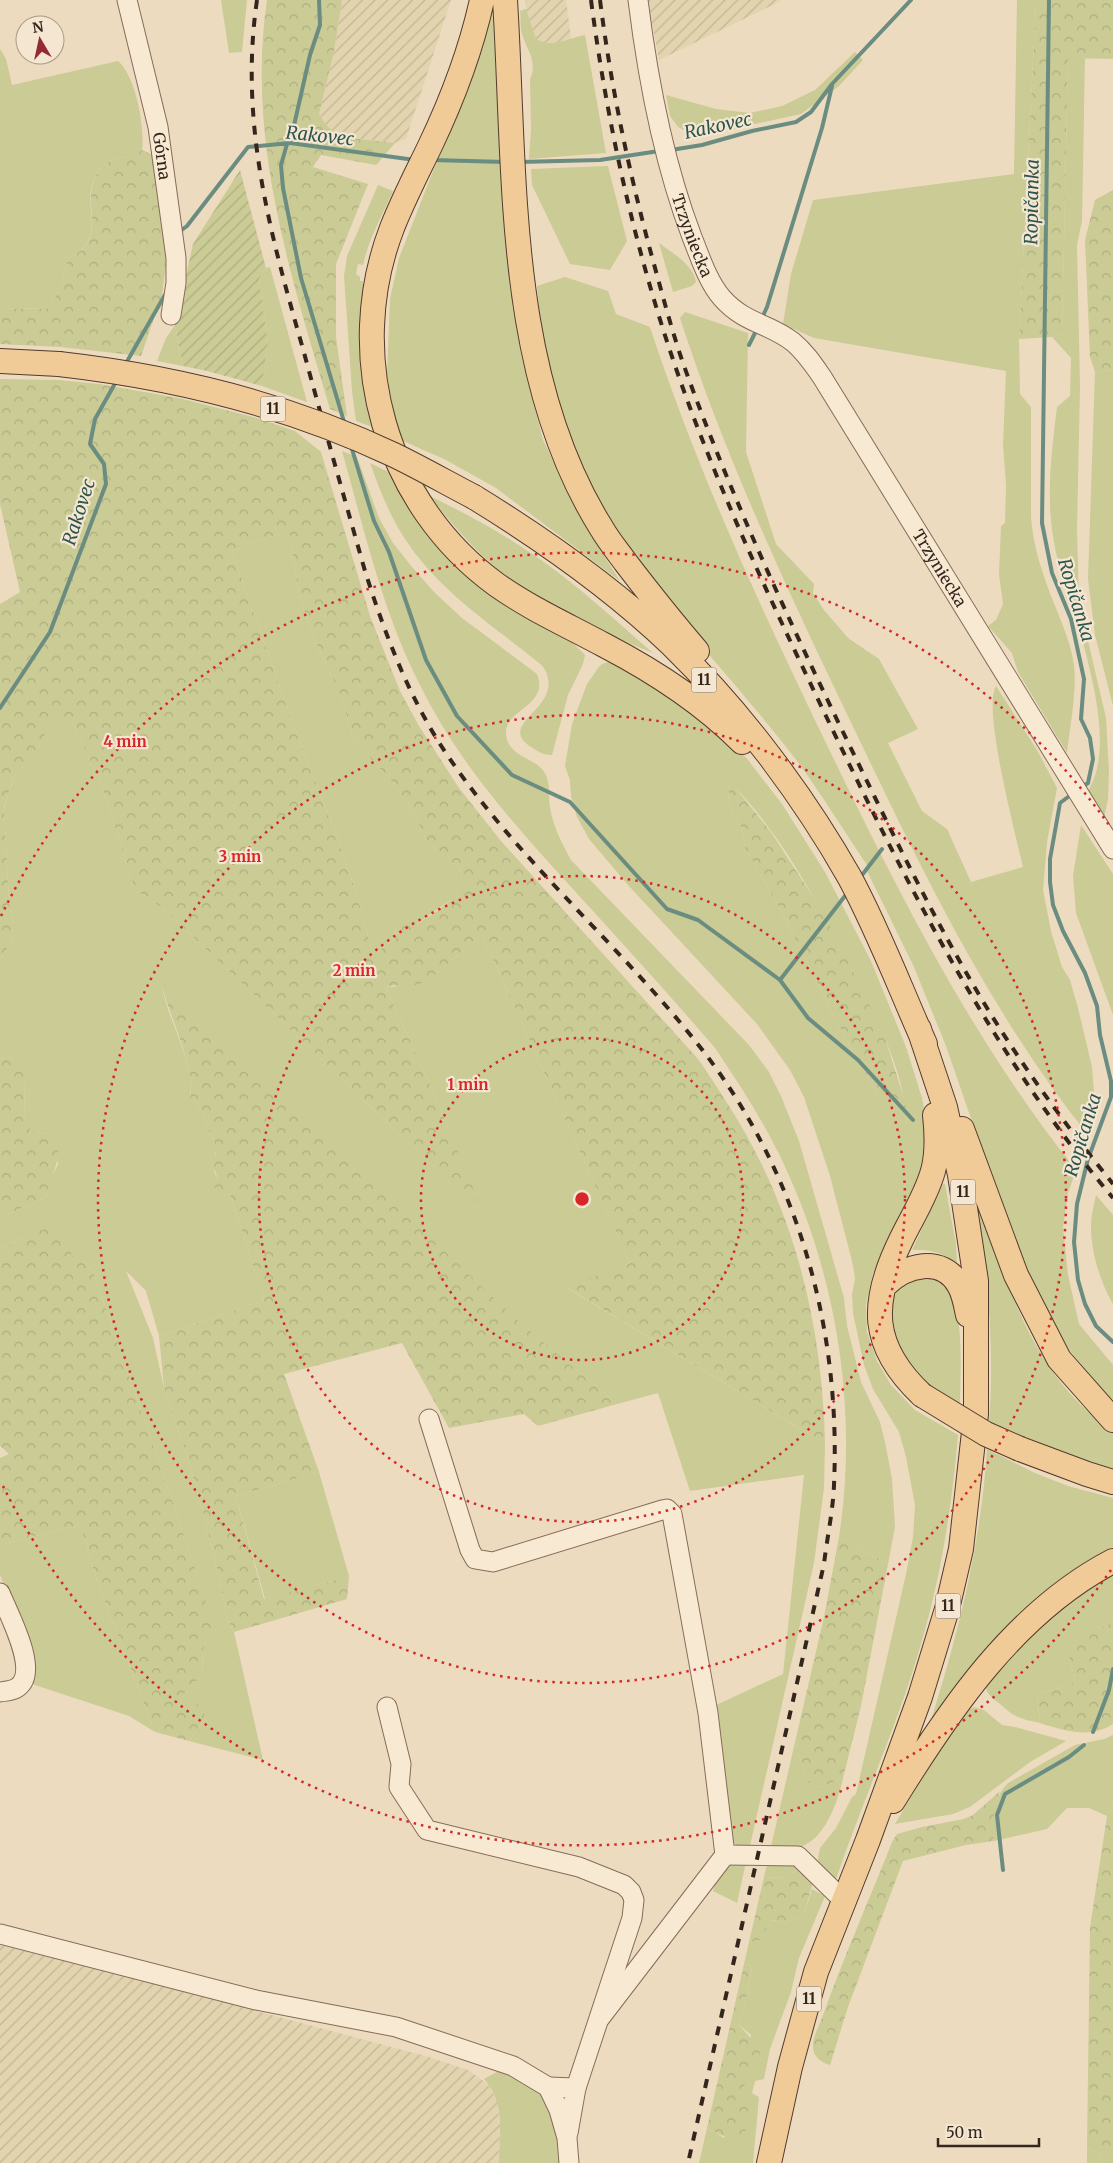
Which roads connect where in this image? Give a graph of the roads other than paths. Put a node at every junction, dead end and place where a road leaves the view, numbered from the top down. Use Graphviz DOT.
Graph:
graph roads {
  1 [pos="127,0"];
  2 [pos="482,0"];
  3 [pos="505,0"];
  4 [pos="638,0"];
  5 [pos="171,315"];
  6 [pos="0,361"];
  7 [pos="780,771"];
  8 [pos="1111,846"];
  9 [pos="919,1029"];
  10 [pos="885,1285"];
  11 [pos="977,1361"];
  12 [pos="429,1419"];
  13 [pos="1113,1420"];
  14 [pos="1113,1482"];
  15 [pos="1104,1566"];
  16 [pos="0,1593"];
  17 [pos="0,1692"];
  18 [pos="387,1707"];
  19 [pos="868,1840"];
  20 [pos="725,1855"];
  21 [pos="843,1900"];
  22 [pos="0,1934"];
  23 [pos="600,2018"];
  24 [pos="548,2087"];
  25 [pos="576,2088"];
  26 [pos="567,2138"];
  27 [pos="569,2163"];
  28 [pos="769,2163"];
  1 -- 5 [label="street, Górna"];
  2 -- 7 [label="main road"];
  3 -- 7 [label="main road"];
  4 -- 8 [label="street, Trzyniecka"];
  6 -- 7 [label="main road, 11, bridge"];
  7 -- 9 [label="main road, 11"];
  9 -- 10 [label="main road"];
  9 -- 11 [label="main road, 11"];
  9 -- 13 [label="main road"];
  10 -- 11 [label="main road"];
  10 -- 14 [label="main road, bridge"];
  11 -- 19 [label="main road, 11"];
  12 -- 20 [label="street"];
  15 -- 19 [label="main road"];
  16 -- 17 [label="street"];
  18 -- 23 [label="street"];
  19 -- 21 [label="main road, 11"];
  20 -- 21 [label="street"];
  20 -- 23 [label="street"];
  21 -- 28 [label="main road, 11"];
  22 -- 24 [label="street"];
  23 -- 25 [label="street"];
  24 -- 25 [label="street"];
  24 -- 26 [label="street"];
  25 -- 26 [label="street"];
  26 -- 27 [label="street"];
}
